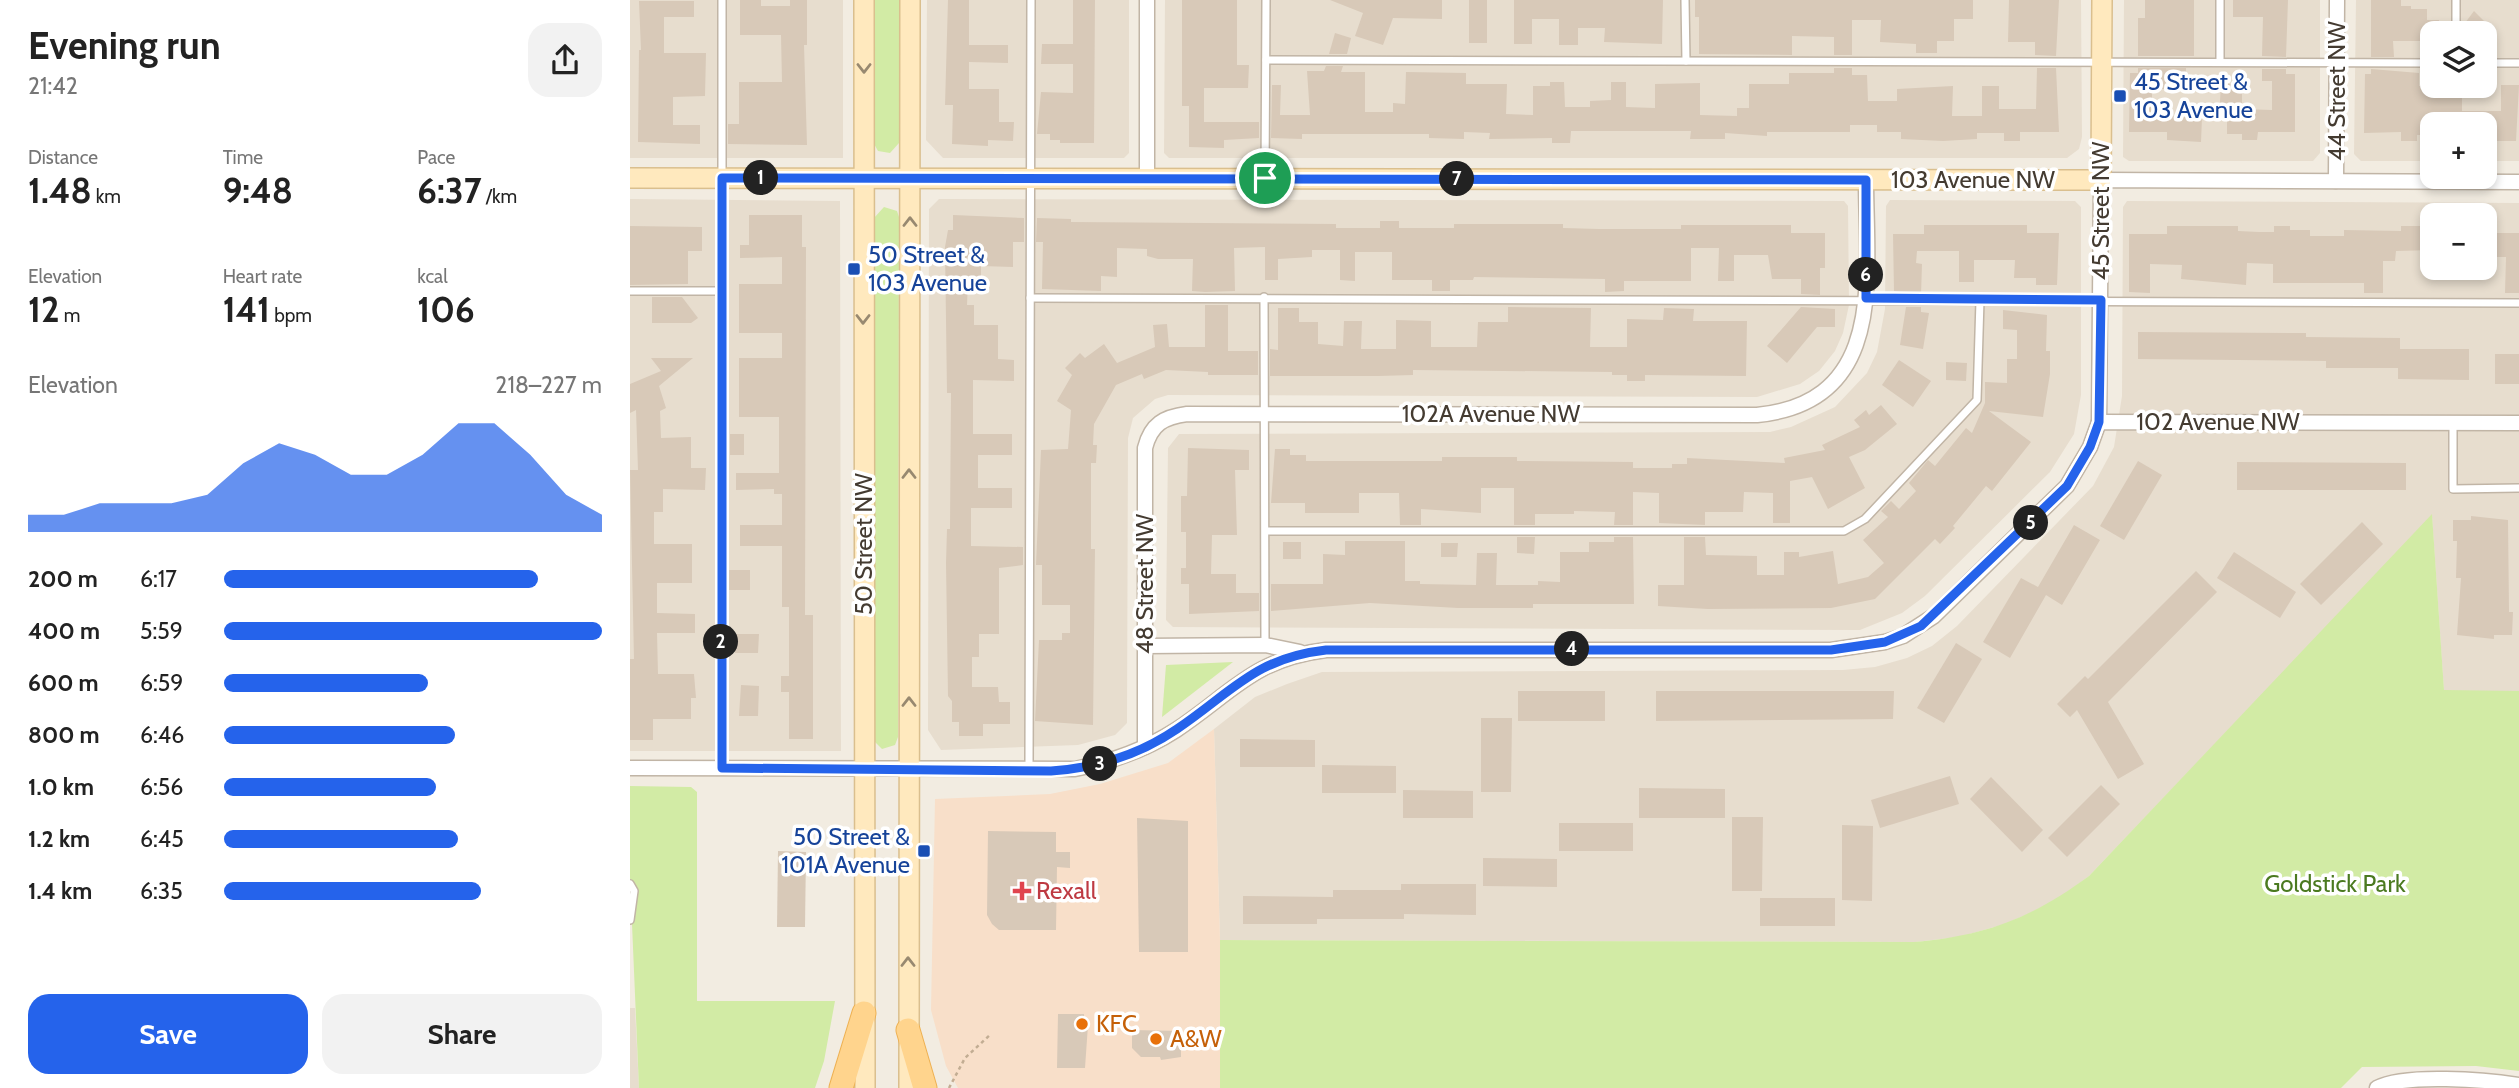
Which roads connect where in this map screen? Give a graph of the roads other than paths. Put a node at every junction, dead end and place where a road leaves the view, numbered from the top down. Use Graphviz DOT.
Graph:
graph roads {
  1 [pos="722,0"];
  2 [pos="864,0"];
  3 [pos="910,0"];
  4 [pos="1031,0"];
  5 [pos="1147,0"];
  6 [pos="1266,0"];
  7 [pos="1685,0"];
  8 [pos="2102,0"];
  9 [pos="2220,0"];
  10 [pos="2337,0"];
  11 [pos="2456,0"];
  12 [pos="2456,21"];
  13 [pos="1266,60"];
  14 [pos="1686,61"];
  15 [pos="2101,62"];
  16 [pos="2220,62"];
  17 [pos="2337,62"];
  18 [pos="2420,63"];
  19 [pos="2497,63"];
  20 [pos="2519,63"];
  21 [pos="910,177"];
  22 [pos="630,178"];
  23 [pos="722,178"];
  24 [pos="863,178"];
  25 [pos="1030,178"];
  26 [pos="1147,178"];
  27 [pos="1265,178"];
  28 [pos="1866,180"];
  29 [pos="2101,180"];
  30 [pos="2336,181"];
  31 [pos="2519,182"];
  32 [pos="630,291"];
  33 [pos="721,291"];
  34 [pos="1264,297"];
  35 [pos="1030,298"];
  36 [pos="1866,298"];
  37 [pos="1980,300"];
  38 [pos="2101,300"];
  39 [pos="2519,303"];
  40 [pos="1265,414"];
  41 [pos="2099,422"];
  42 [pos="2454,423"];
  43 [pos="2519,423"];
  44 [pos="1156,425"];
  45 [pos="2519,488"];
  46 [pos="1266,531"];
  47 [pos="1265,645"];
  48 [pos="1145,646"];
  49 [pos="1305,653"];
  50 [pos="1145,747"];
  51 [pos="630,768"];
  52 [pos="722,768"];
  53 [pos="864,768"];
  54 [pos="909,770"];
  55 [pos="1029,771"];
  56 [pos="630,884"];
  57 [pos="630,920"];
  58 [pos="864,1013"];
  59 [pos="908,1030"];
  60 [pos="2519,1085"];
  61 [pos="841,1088"];
  62 [pos="865,1088"];
  63 [pos="909,1088"];
  64 [pos="925,1088"];
  65 [pos="2377,1088"];
  1 -- 23 [label="lane"];
  2 -- 24 [label="main road, 50 Street NW, one-way"];
  3 -- 21 [label="main road, 50 Street NW"];
  4 -- 25 [label="lane"];
  5 -- 26 [label="street"];
  6 -- 13 [label="lane"];
  7 -- 14 [label="lane"];
  8 -- 15 [label="main road, 45 Street NW"];
  9 -- 16 [label="lane"];
  10 -- 17 [label="street, 44 Street NW"];
  11 -- 12 [label="lane"];
  13 -- 14 [label="lane"];
  13 -- 27 [label="lane"];
  14 -- 15 [label="lane"];
  15 -- 16 [label="lane"];
  15 -- 29 [label="main road, 45 Street NW"];
  16 -- 17 [label="lane"];
  17 -- 18 [label="lane"];
  17 -- 30 [label="street, 44 Street NW"];
  19 -- 20 [label="lane"];
  21 -- 24 [label="main road, 103 Avenue NW"];
  21 -- 25 [label="main road, 103 Avenue NW"];
  54 -- 21 [label="main road, 50 Street NW, one-way"];
  22 -- 23 [label="main road, 103 Avenue NW"];
  23 -- 24 [label="main road, 103 Avenue NW"];
  23 -- 33 [label="lane"];
  24 -- 53 [label="main road, 50 Street NW, one-way"];
  25 -- 26 [label="main road, 103 Avenue NW"];
  25 -- 35 [label="lane"];
  26 -- 27 [label="main road, 103 Avenue NW"];
  27 -- 28 [label="main road, 103 Avenue NW"];
  28 -- 29 [label="main road, 103 Avenue NW"];
  28 -- 36 [label="street, 102A Avenue NW"];
  29 -- 30 [label="street, 103 Avenue NW"];
  29 -- 38 [label="street, 45 Street NW"];
  30 -- 31 [label="street, 103 Avenue NW"];
  32 -- 33 [label="lane"];
  33 -- 52 [label="lane"];
  34 -- 35 [label="lane"];
  34 -- 36 [label="lane"];
  34 -- 40 [label="lane"];
  35 -- 55 [label="lane"];
  36 -- 37 [label="lane"];
  36 -- 40 [label="street, 102A Avenue NW"];
  37 -- 38 [label="lane"];
  37 -- 46 [label="lane"];
  38 -- 39 [label="lane"];
  38 -- 41 [label="street, 45 Street NW"];
  40 -- 44 [label="street, 102A Avenue NW"];
  40 -- 46 [label="lane"];
  41 -- 42 [label="street, 102 Avenue NW"];
  41 -- 49 [label="street"];
  42 -- 43 [label="street, 102 Avenue NW"];
  42 -- 45 [label="lane"];
  44 -- 48 [label="street, 48 Street NW"];
  46 -- 47 [label="lane"];
  47 -- 48 [label="street"];
  47 -- 49 [label="street"];
  48 -- 50 [label="street, 48 Street NW"];
  49 -- 50 [label="street"];
  50 -- 55 [label="street"];
  51 -- 52 [label="street"];
  52 -- 53 [label="street"];
  53 -- 54 [label="street"];
  53 -- 58 [label="main road, 50 Street NW"];
  54 -- 55 [label="street"];
  59 -- 54 [label="main road, 50 Street NW, one-way"];
  56 -- 57 [label="lane"];
  58 -- 61 [label="main road"];
  58 -- 62 [label="main road, 50 Street NW"];
  59 -- 63 [label="main road, 50 Street NW"];
  59 -- 64 [label="main road"];
  60 -- 65 [label="street"];
}
